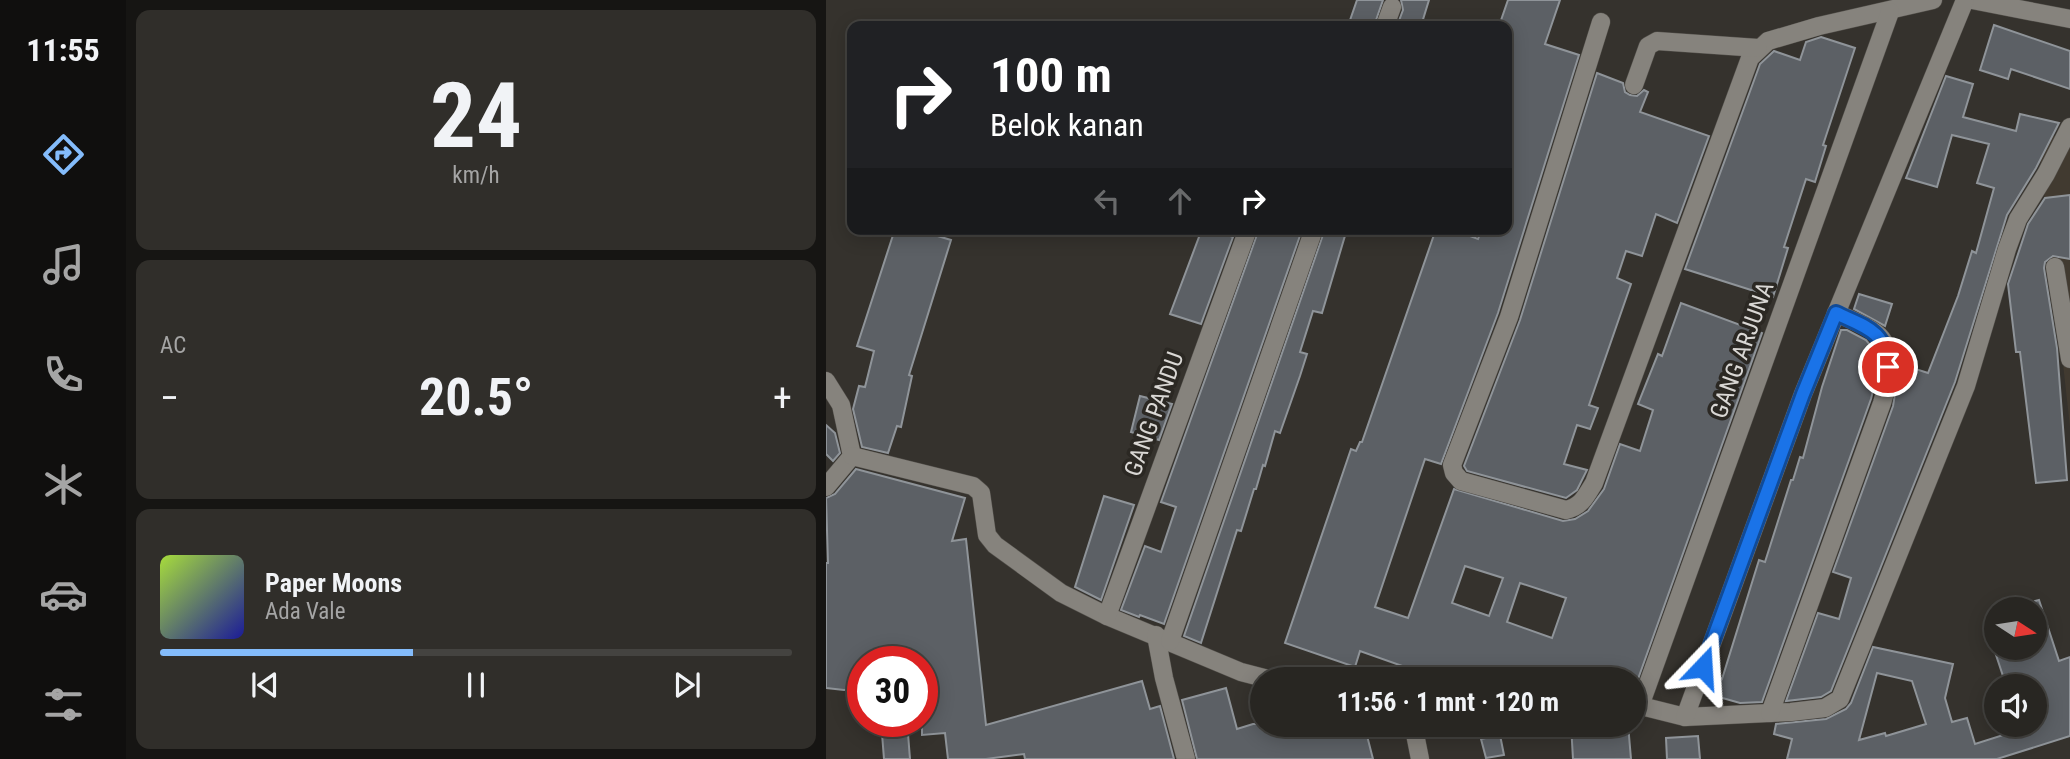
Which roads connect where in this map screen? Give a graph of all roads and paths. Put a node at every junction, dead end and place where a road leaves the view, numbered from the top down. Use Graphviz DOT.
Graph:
graph roads {
  1 [pos="1934,0"];
  2 [pos="1965,0"];
  3 [pos="1972,0"];
  4 [pos="1392,7"];
  5 [pos="1890,12"];
  6 [pos="2070,19"];
  7 [pos="1387,21"];
  8 [pos="1601,22"];
  9 [pos="1758,48"];
  10 [pos="1634,85"];
  11 [pos="2070,127"];
  12 [pos="1246,235"];
  13 [pos="1312,235"];
  14 [pos="2055,267"];
  15 [pos="1836,313"];
  16 [pos="2070,359"];
  17 [pos="826,381"];
  18 [pos="852,456"];
  19 [pos="826,487"];
  20 [pos="1107,617"];
  21 [pos="1163,638"];
  22 [pos="1250,674"];
  23 [pos="1646,678"];
  24 [pos="1646,707"];
  25 [pos="1770,713"];
  26 [pos="1685,717"];
  27 [pos="1416,737"];
  28 [pos="1186,759"];
  29 [pos="1420,759"];
  1 -- 5 [label="street"];
  2 -- 15 [label="street"];
  3 -- 6 [label="street"];
  4 -- 7 [label="street"];
  5 -- 9 [label="street"];
  5 -- 23 [label="street, GANG ARJUNA"];
  8 -- 9 [label="street"];
  9 -- 10 [label="street"];
  11 -- 25 [label="street"];
  12 -- 20 [label="street, GANG PANDU"];
  13 -- 21 [label="street"];
  14 -- 16 [label="street"];
  15 -- 25 [label="street"];
  15 -- 26 [label="street"];
  17 -- 18 [label="street"];
  18 -- 19 [label="street"];
  18 -- 20 [label="street"];
  20 -- 21 [label="street"];
  21 -- 22 [label="street"];
  21 -- 28 [label="street"];
  24 -- 26 [label="street"];
  25 -- 26 [label="street"];
  27 -- 29 [label="street"];
}
